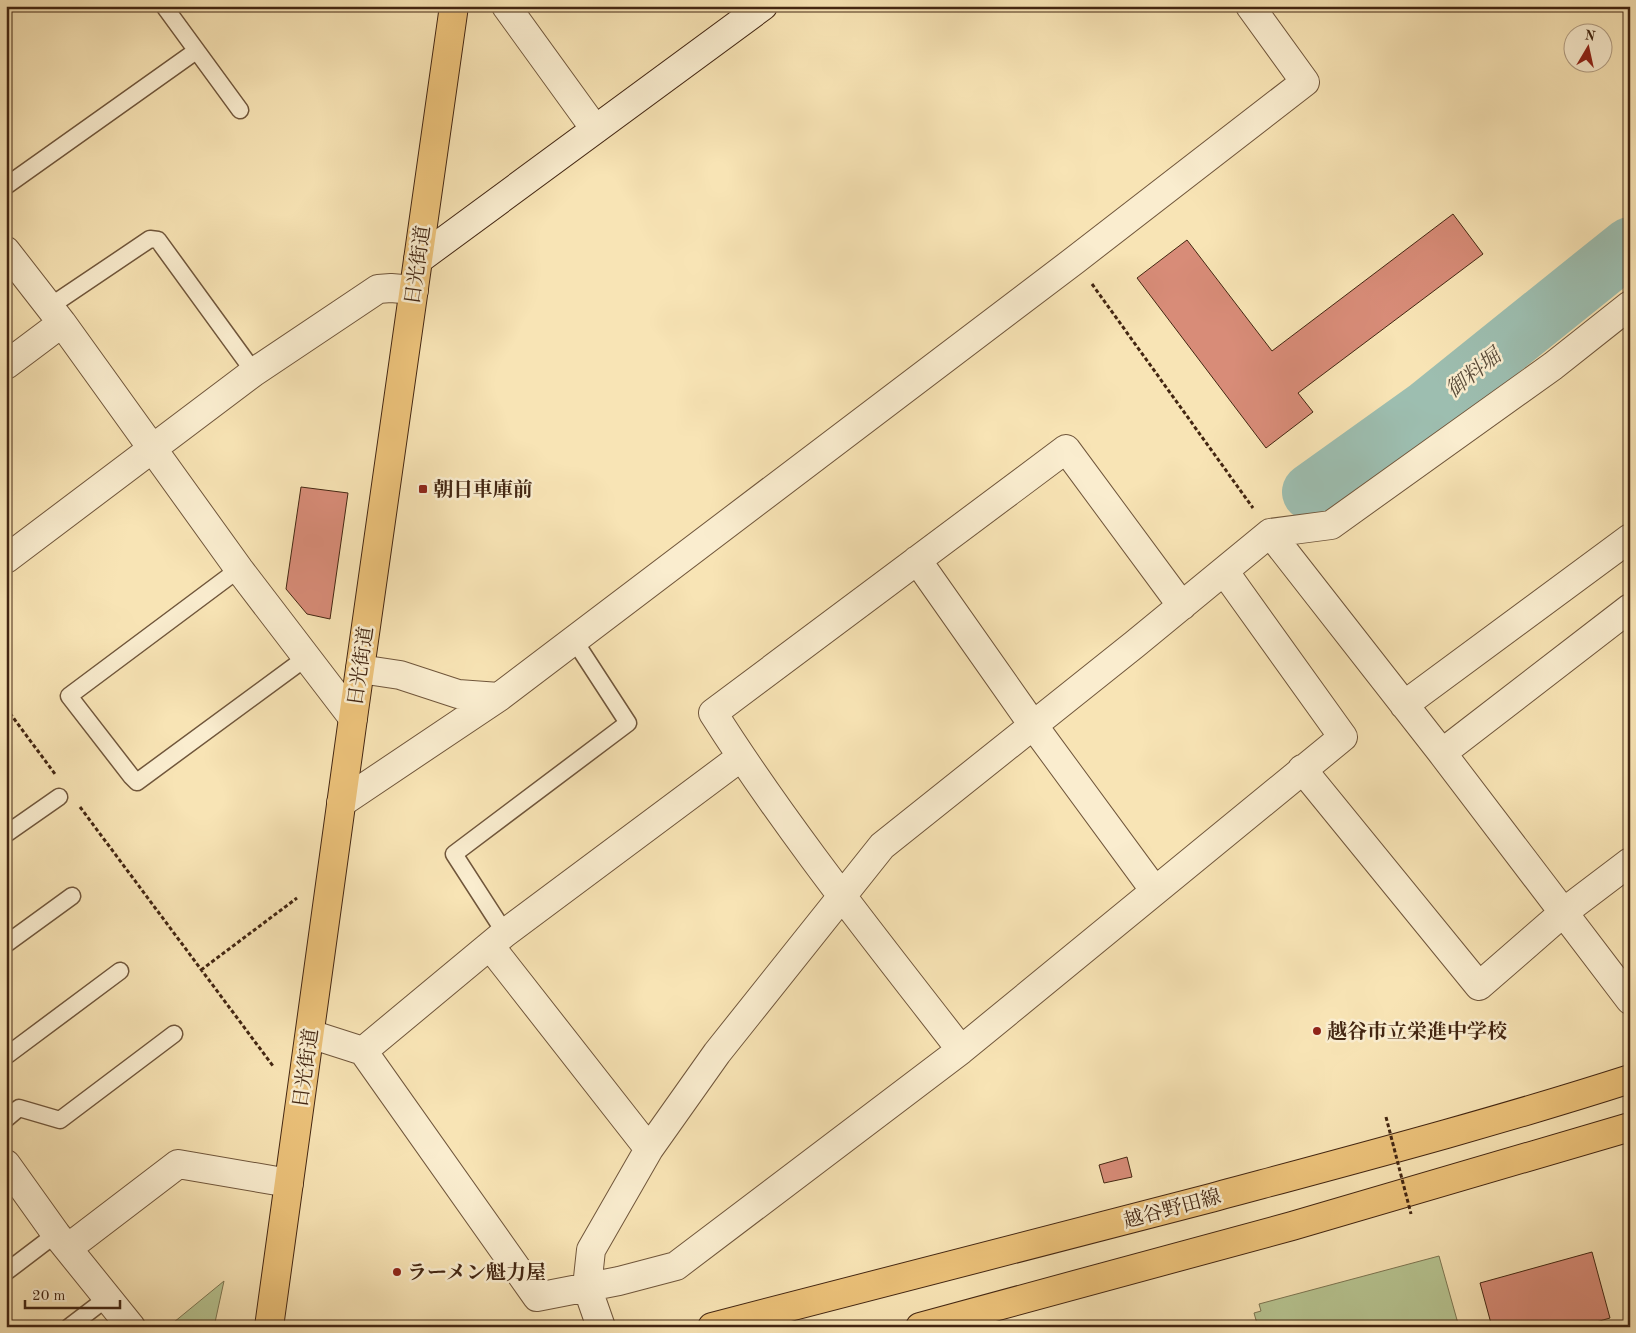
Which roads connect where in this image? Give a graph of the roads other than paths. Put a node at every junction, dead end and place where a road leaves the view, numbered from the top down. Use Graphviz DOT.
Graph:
graph roads {
  1 [pos="164,6"];
  2 [pos="454,6"];
  3 [pos="506,6"];
  4 [pos="763,6"];
  5 [pos="1250,6"];
  6 [pos="196,51"];
  7 [pos="240,110"];
  8 [pos="595,129"];
  9 [pos="6,186"];
  10 [pos="6,251"];
  11 [pos="418,260"];
  12 [pos="414,290"];
  13 [pos="1630,305"];
  14 [pos="56,315"];
  15 [pos="6,365"];
  16 [pos="254,372"];
  17 [pos="152,448"];
  18 [pos="1270,533"];
  19 [pos="1630,538"];
  20 [pos="6,559"];
  21 [pos="917,560"];
  22 [pos="239,569"];
  23 [pos="1224,571"];
  24 [pos="1182,606"];
  25 [pos="1630,608"];
  26 [pos="574,640"];
  27 [pos="307,657"];
  28 [pos="360,669"];
  29 [pos="500,697"];
  30 [pos="1404,705"];
  31 [pos="353,718"];
  32 [pos="1033,725"];
  33 [pos="1442,753"];
  34 [pos="741,757"];
  35 [pos="1302,770"];
  36 [pos="59,797"];
  37 [pos="341,803"];
  38 [pos="6,834"];
  39 [pos="1630,862"];
  40 [pos="1155,891"];
  41 [pos="72,896"];
  42 [pos="842,896"];
  43 [pos="1564,912"];
  44 [pos="498,939"];
  45 [pos="6,944"];
  46 [pos="120,971"];
  47 [pos="1630,1000"];
  48 [pos="174,1034"];
  49 [pos="310,1034"];
  50 [pos="961,1050"];
  51 [pos="363,1051"];
  52 [pos="6,1056"];
  53 [pos="1630,1079"];
  54 [pos="6,1119"];
  55 [pos="1630,1127"];
  56 [pos="649,1149"];
  57 [pos="6,1164"];
  58 [pos="289,1183"];
  59 [pos="62,1241"];
  60 [pos="6,1272"];
  61 [pos="587,1288"];
  62 [pos="107,1298"];
  63 [pos="69,1327"];
  64 [pos="131,1327"];
  65 [pos="269,1327"];
  66 [pos="601,1327"];
  67 [pos="712,1327"];
  68 [pos="920,1327"];
  1 -- 6 [label="lane"];
  2 -- 11 [label="main road, 日光街道"];
  3 -- 8 [label="street"];
  4 -- 8 [label="street"];
  5 -- 26 [label="street"];
  6 -- 7 [label="lane"];
  6 -- 9 [label="lane"];
  8 -- 11 [label="street"];
  10 -- 14 [label="street"];
  11 -- 12 [label="main road, 日光街道"];
  12 -- 16 [label="street"];
  12 -- 28 [label="main road, 日光街道"];
  13 -- 18 [label="street"];
  14 -- 15 [label="street"];
  14 -- 16 [label="lane"];
  14 -- 17 [label="street"];
  16 -- 17 [label="street"];
  17 -- 20 [label="street"];
  17 -- 22 [label="street"];
  18 -- 23 [label="street"];
  18 -- 30 [label="street"];
  19 -- 30 [label="street"];
  21 -- 24 [label="street"];
  21 -- 32 [label="street"];
  21 -- 34 [label="street"];
  22 -- 27 [label="street"];
  22 -- 27 [label="lane"];
  23 -- 24 [label="street"];
  23 -- 35 [label="street"];
  24 -- 32 [label="street"];
  25 -- 33 [label="street"];
  26 -- 29 [label="street"];
  26 -- 44 [label="lane"];
  27 -- 31 [label="street"];
  28 -- 29 [label="street"];
  28 -- 31 [label="main road, 日光街道"];
  29 -- 37 [label="street"];
  30 -- 33 [label="street"];
  31 -- 37 [label="main road, 日光街道"];
  32 -- 40 [label="street"];
  32 -- 42 [label="street"];
  33 -- 43 [label="street"];
  34 -- 42 [label="street"];
  34 -- 44 [label="street"];
  35 -- 40 [label="street"];
  35 -- 43 [label="street"];
  36 -- 38 [label="lane"];
  37 -- 49 [label="main road, 日光街道"];
  39 -- 43 [label="street"];
  40 -- 50 [label="street"];
  41 -- 45 [label="lane"];
  42 -- 50 [label="street"];
  42 -- 56 [label="street"];
  43 -- 47 [label="street"];
  44 -- 51 [label="street"];
  44 -- 56 [label="street"];
  46 -- 52 [label="lane"];
  48 -- 54 [label="lane"];
  49 -- 51 [label="street"];
  49 -- 58 [label="main road, 日光街道"];
  50 -- 61 [label="street"];
  51 -- 61 [label="street"];
  53 -- 67 [label="main road, 越谷野田線"];
  55 -- 68 [label="main road"];
  56 -- 61 [label="street"];
  57 -- 59 [label="street"];
  58 -- 59 [label="street"];
  58 -- 65 [label="main road, 日光街道"];
  59 -- 60 [label="lane"];
  59 -- 62 [label="street"];
  61 -- 66 [label="street"];
  62 -- 63 [label="lane"];
  62 -- 64 [label="street"];
}
